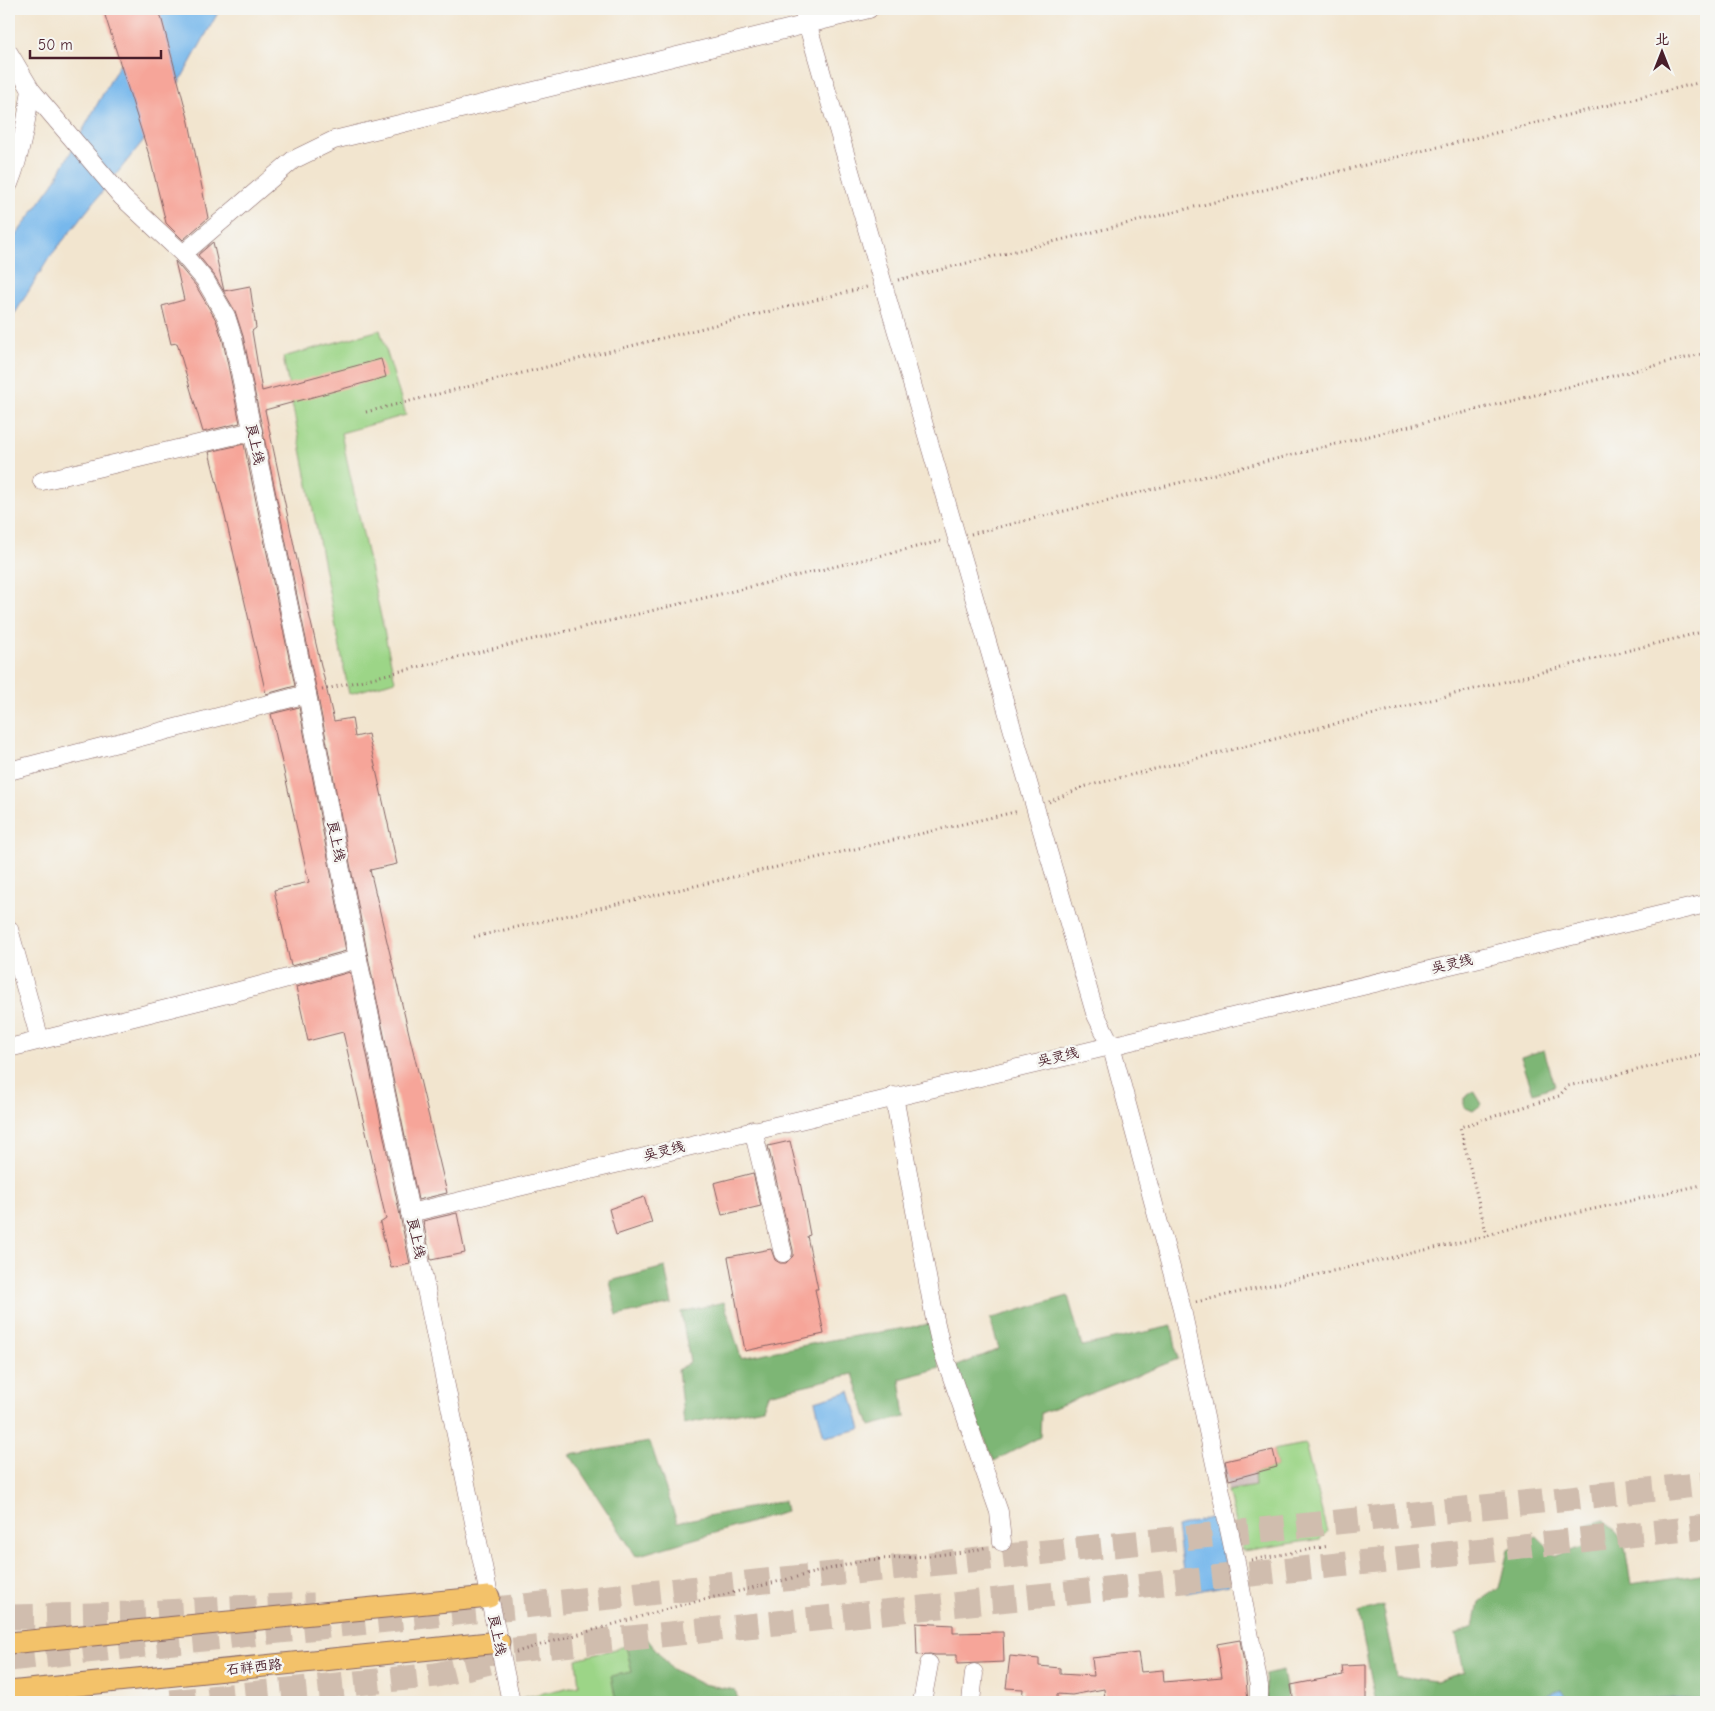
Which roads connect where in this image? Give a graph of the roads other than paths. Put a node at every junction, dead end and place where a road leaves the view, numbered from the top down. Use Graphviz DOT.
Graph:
graph roads {
  1 [pos="869,9"];
  2 [pos="805,16"];
  3 [pos="9,54"];
  4 [pos="31,90"];
  5 [pos="9,184"];
  6 [pos="183,254"];
  7 [pos="253,431"];
  8 [pos="42,481"];
  9 [pos="307,694"];
  10 [pos="9,771"];
  11 [pos="1706,904"];
  12 [pos="9,929"];
  13 [pos="358,959"];
  14 [pos="40,1040"];
  15 [pos="1111,1045"];
  16 [pos="9,1048"];
  17 [pos="894,1096"];
  18 [pos="753,1130"];
  19 [pos="410,1212"];
  20 [pos="782,1253"];
  21 [pos="1002,1542"];
  22 [pos="489,1597"];
  23 [pos="9,1643"];
  24 [pos="500,1649"];
  25 [pos="929,1664"];
  26 [pos="974,1673"];
  27 [pos="9,1692"];
  28 [pos="510,1702"];
  29 [pos="922,1702"];
  30 [pos="971,1702"];
  31 [pos="1259,1702"];
  1 -- 2 [label="street"];
  2 -- 6 [label="street"];
  2 -- 15 [label="street"];
  3 -- 4 [label="street, 良上线"];
  4 -- 5 [label="street"];
  4 -- 6 [label="street, 良上线"];
  6 -- 7 [label="street, 良上线"];
  7 -- 8 [label="street"];
  7 -- 9 [label="street, 良上线"];
  9 -- 10 [label="street"];
  9 -- 13 [label="street, 良上线"];
  11 -- 15 [label="street, 吴灵线"];
  12 -- 14 [label="street"];
  13 -- 14 [label="street"];
  13 -- 19 [label="street, 良上线"];
  14 -- 16 [label="street"];
  15 -- 17 [label="street, 吴灵线"];
  15 -- 31 [label="street"];
  17 -- 18 [label="street, 吴灵线"];
  17 -- 21 [label="street"];
  18 -- 19 [label="street, 吴灵线"];
  18 -- 20 [label="street"];
  19 -- 24 [label="street, 良上线"];
  22 -- 23 [label="main road"];
  24 -- 27 [label="main road, 石祥西路"];
  24 -- 28 [label="street, 良上线"];
  25 -- 29 [label="street"];
  26 -- 30 [label="street"];
}
